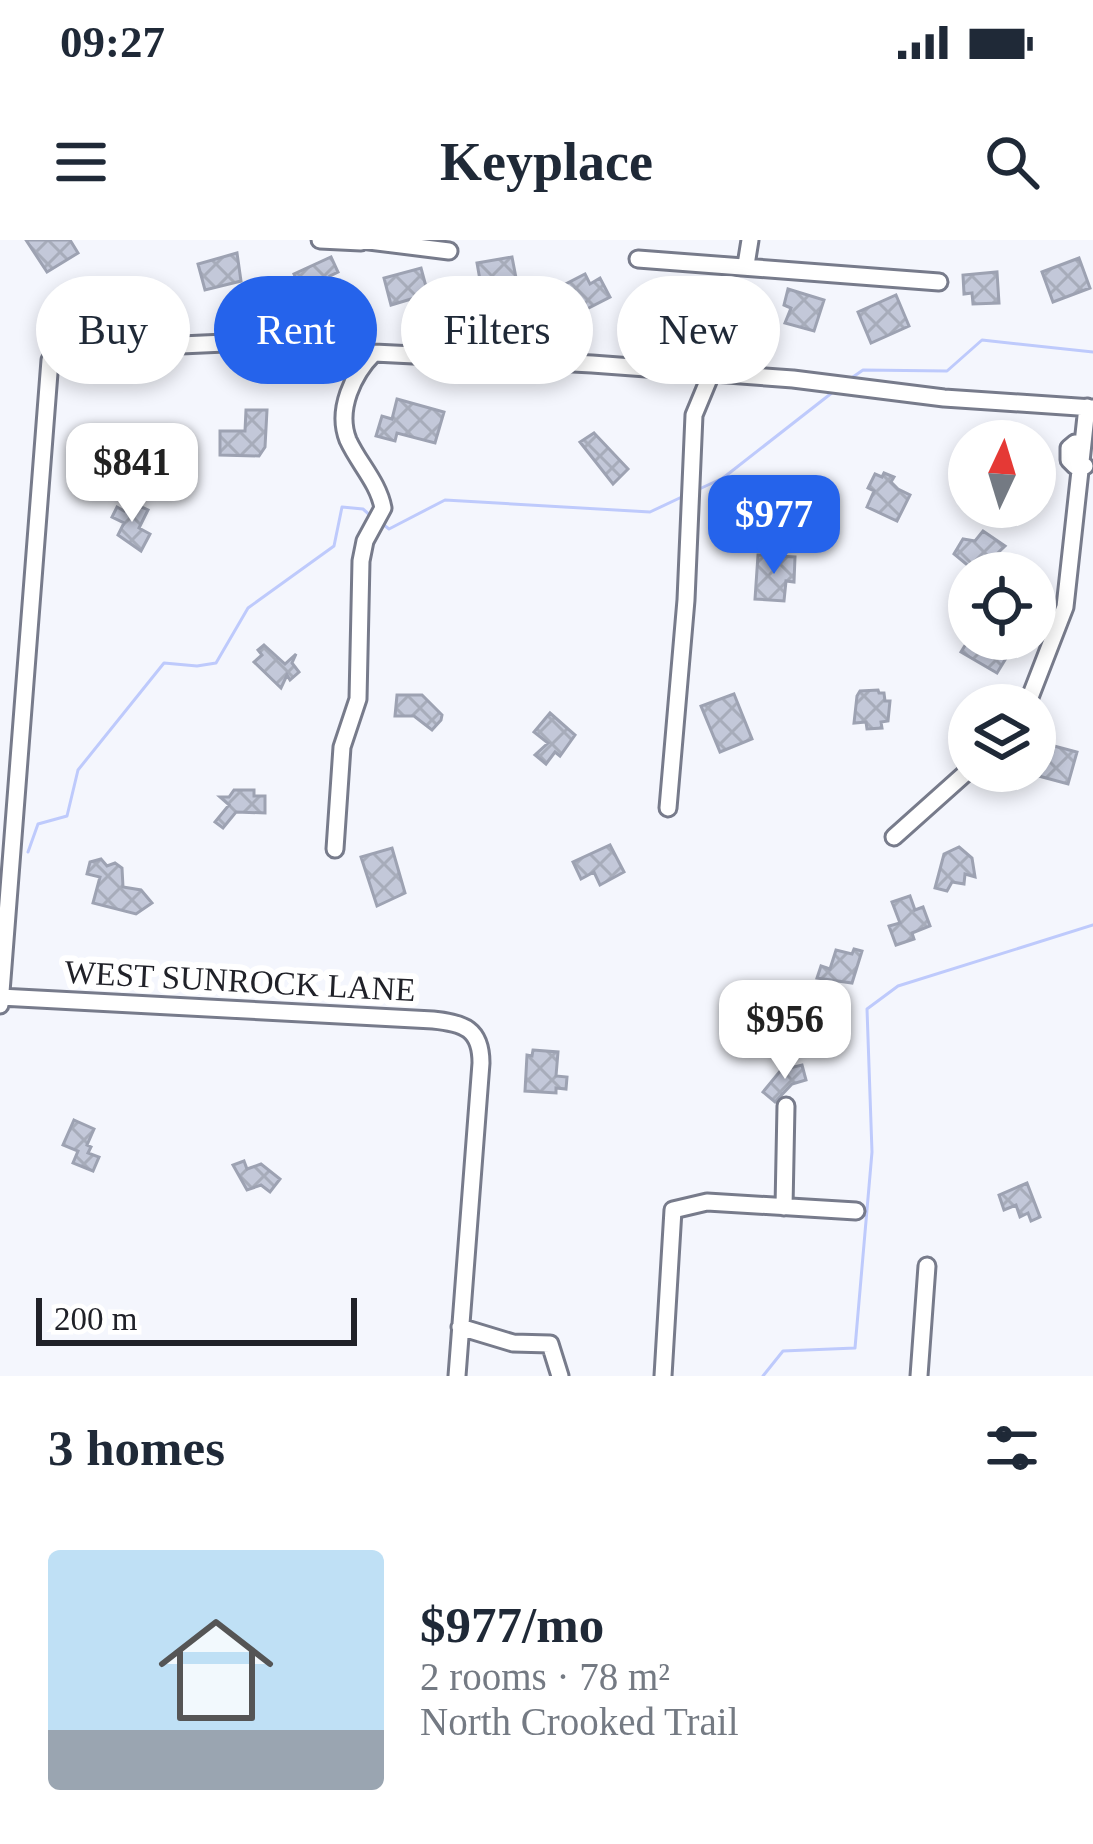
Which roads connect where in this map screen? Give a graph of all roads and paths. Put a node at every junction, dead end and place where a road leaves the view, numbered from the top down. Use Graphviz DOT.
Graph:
graph roads {
  1 [pos="320,240"];
  2 [pos="750,240"];
  3 [pos="361,241"];
  4 [pos="449,250"];
  5 [pos="638,259"];
  6 [pos="746,265"];
  7 [pos="939,282"];
  8 [pos="214,343"];
  9 [pos="377,353"];
  10 [pos="617,366"];
  11 [pos="780,378"];
  12 [pos="352,384"];
  13 [pos="707,384"];
  14 [pos="1086,407"];
  15 [pos="1035,684"];
  16 [pos="948,789"];
  17 [pos="668,808"];
  18 [pos="894,837"];
  19 [pos="335,849"];
  20 [pos="1,1000"];
  21 [pos="786,1106"];
  22 [pos="784,1207"];
  23 [pos="856,1211"];
  24 [pos="927,1266"];
  25 [pos="460,1328"];
  26 [pos="457,1376"];
  27 [pos="560,1376"];
  28 [pos="663,1376"];
  29 [pos="919,1376"];
  1 -- 3 [label="street"];
  2 -- 6 [label="street"];
  3 -- 4 [label="street"];
  5 -- 6 [label="street"];
  6 -- 7 [label="street"];
  8 -- 20 [label="street"];
  9 -- 10 [label="street"];
  11 -- 14 [label="street"];
  12 -- 19 [label="street"];
  13 -- 17 [label="street"];
  14 -- 15 [label="street"];
  16 -- 18 [label="street"];
  20 -- 25 [label="street, WEST SUNROCK LANE"];
  21 -- 22 [label="street"];
  22 -- 23 [label="street"];
  22 -- 28 [label="street"];
  24 -- 29 [label="street"];
  25 -- 26 [label="street"];
  25 -- 27 [label="street"];
}
